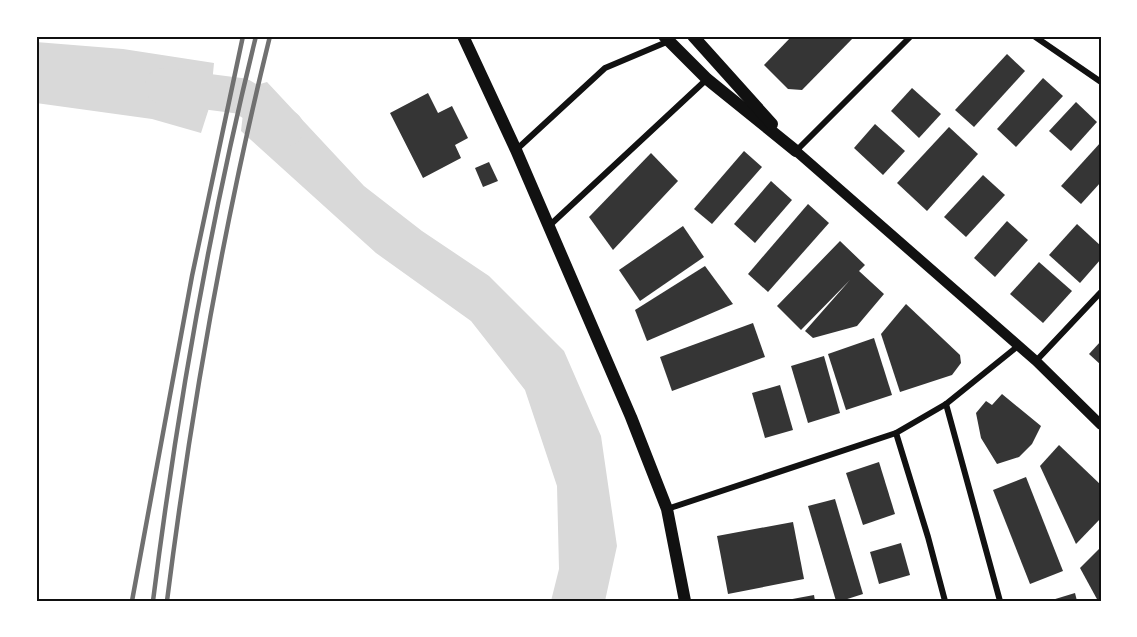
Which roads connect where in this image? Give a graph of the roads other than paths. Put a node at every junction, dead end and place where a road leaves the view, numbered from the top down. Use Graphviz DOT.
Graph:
graph roads {
  1 [pos="464,36"];
  2 [pos="471,36"];
  3 [pos="693,36"];
  4 [pos="911,36"];
  5 [pos="1034,36"];
  6 [pos="666,38"];
  7 [pos="707,79"];
  8 [pos="1101,82"];
  9 [pos="488,91"];
  10 [pos="516,150"];
  11 [pos="796,151"];
  12 [pos="548,226"];
  13 [pos="1101,292"];
  14 [pos="1018,346"];
  15 [pos="1036,361"];
  16 [pos="946,404"];
  17 [pos="1101,425"];
  18 [pos="896,433"];
  19 [pos="667,509"];
  20 [pos="686,601"];
  21 [pos="945,601"];
  22 [pos="1000,601"];
  1 -- 9 [label="main road"];
  2 -- 9 [label="main road"];
  3 -- 11 [label="main road"];
  4 -- 11 [label="street"];
  5 -- 8 [label="street"];
  6 -- 7 [label="main road"];
  6 -- 10 [label="street"];
  7 -- 11 [label="main road"];
  7 -- 12 [label="street"];
  9 -- 10 [label="main road"];
  10 -- 12 [label="main road"];
  11 -- 14 [label="street"];
  12 -- 19 [label="main road"];
  13 -- 15 [label="street"];
  14 -- 15 [label="street"];
  14 -- 16 [label="street"];
  15 -- 17 [label="street"];
  16 -- 18 [label="street"];
  16 -- 22 [label="street"];
  18 -- 19 [label="street"];
  18 -- 21 [label="street"];
  19 -- 20 [label="main road"];
}
